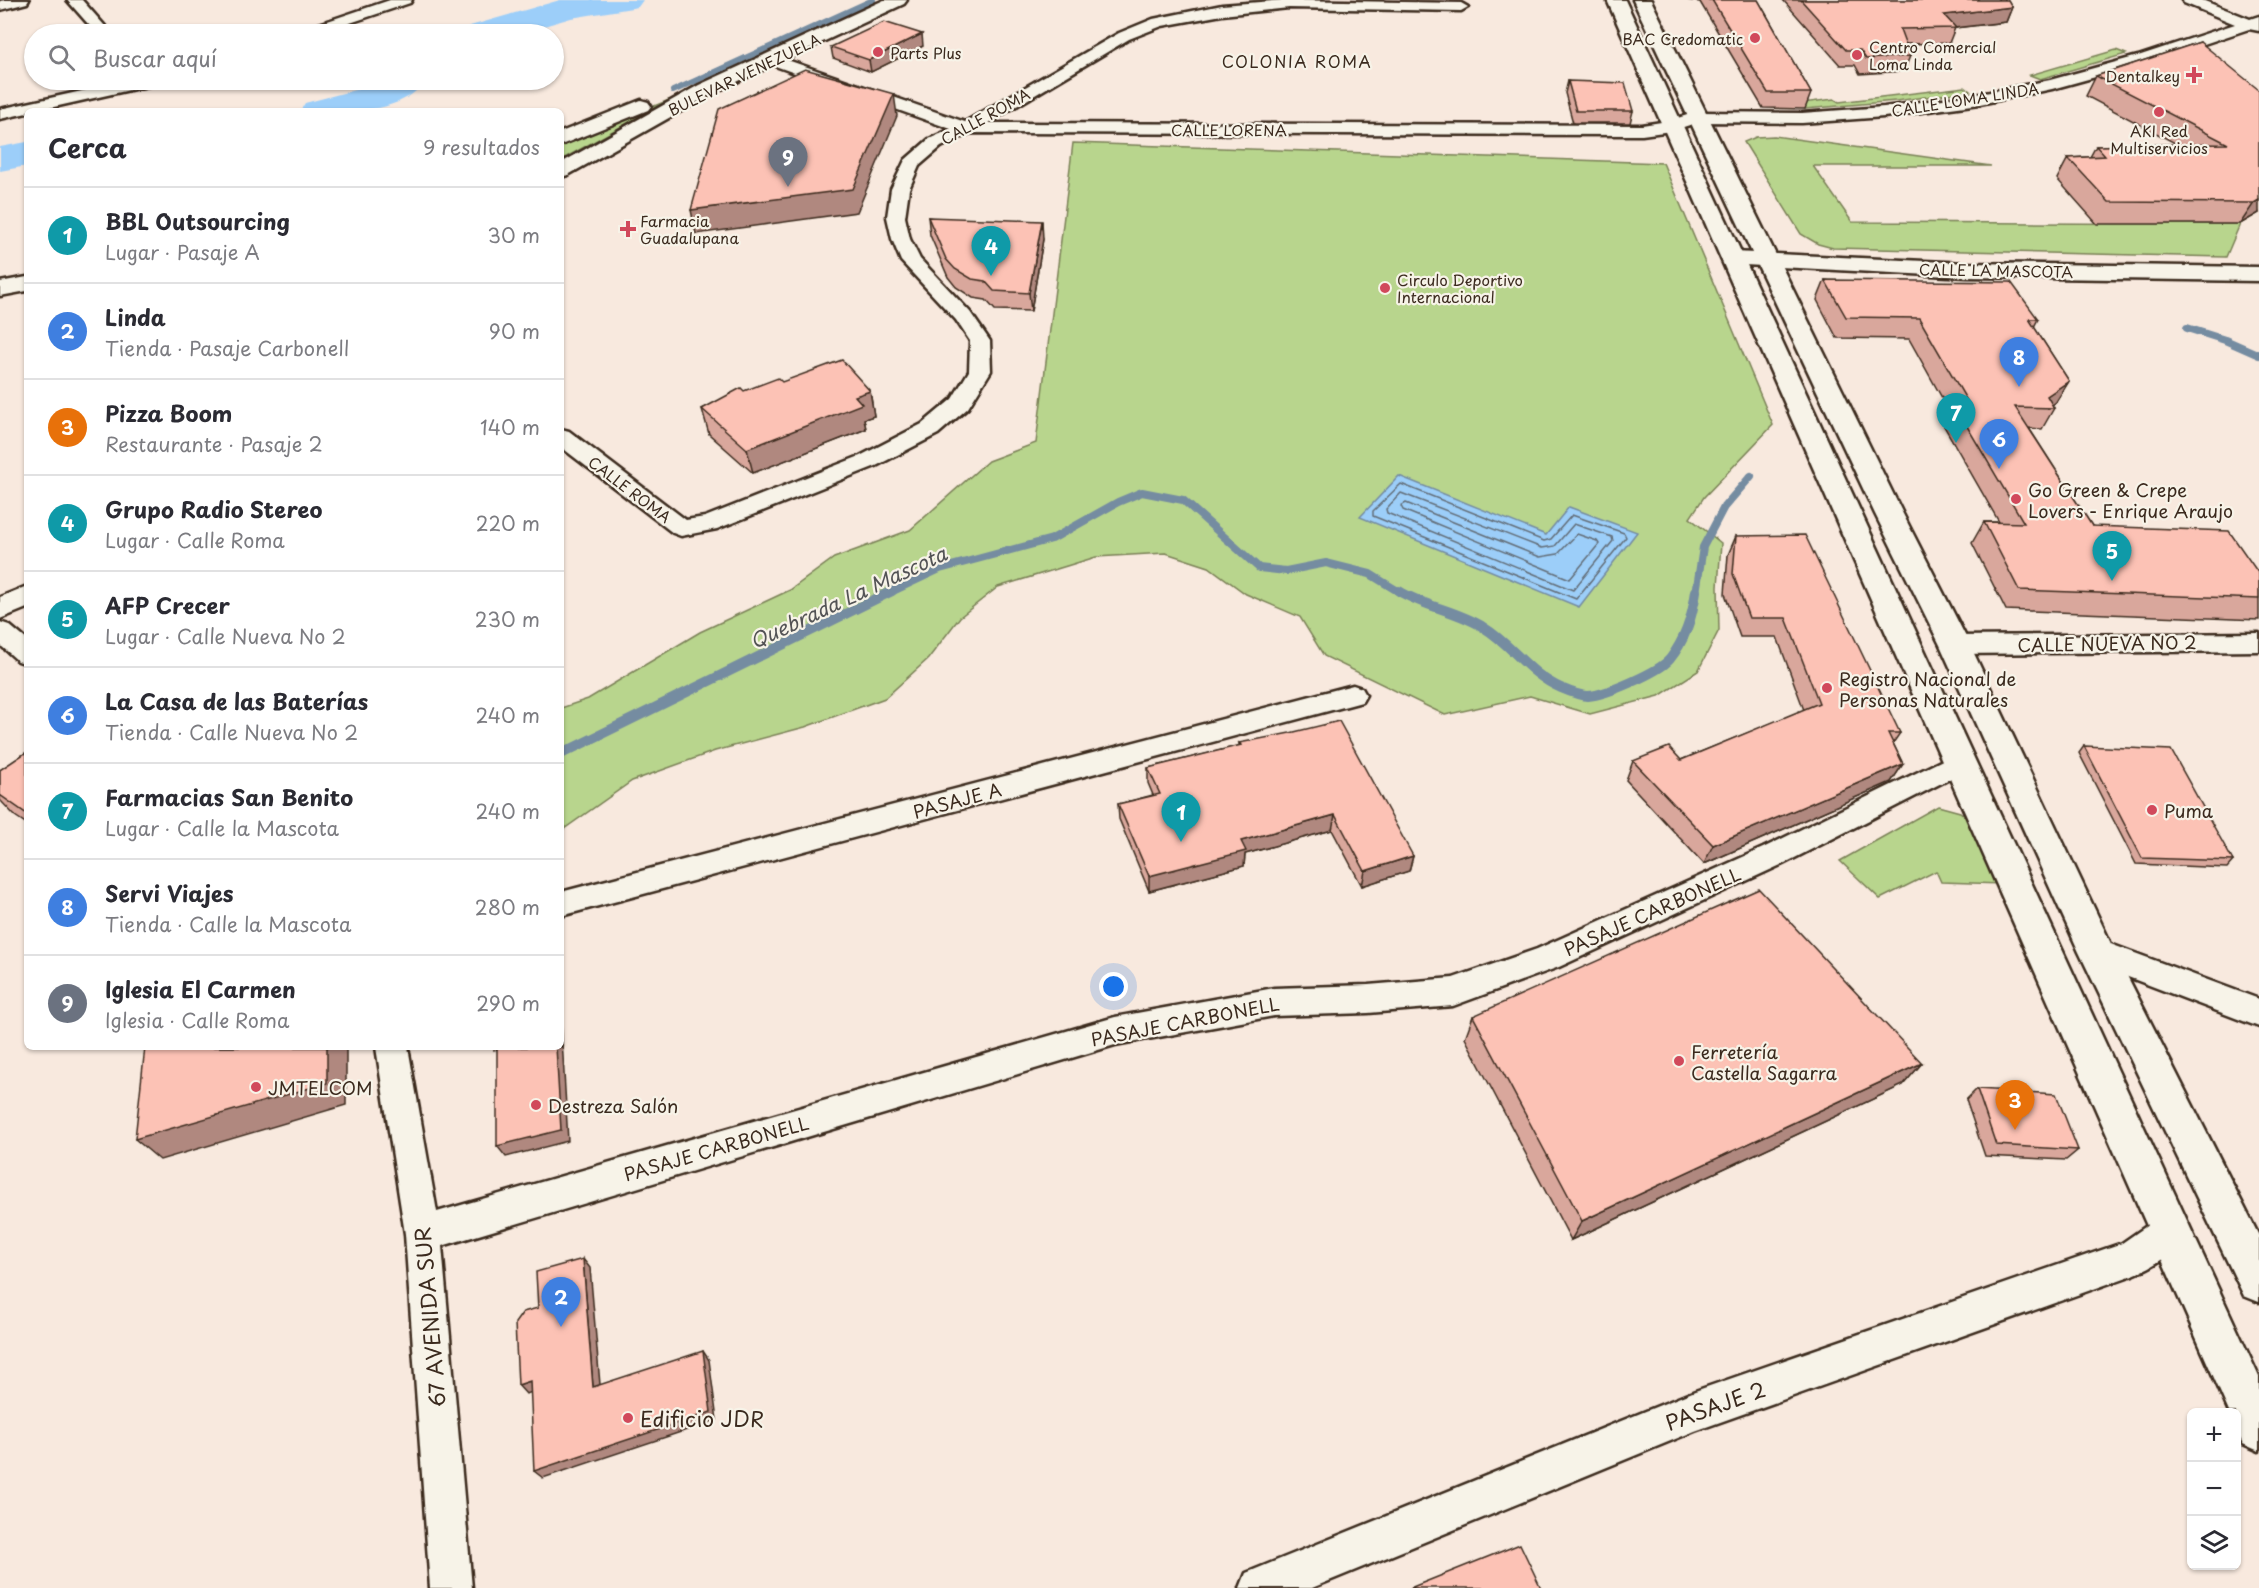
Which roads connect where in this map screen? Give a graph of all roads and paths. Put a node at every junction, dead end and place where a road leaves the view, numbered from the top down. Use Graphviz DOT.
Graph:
graph roads {
  1 [pos="22,0"];
  2 [pos="74,0"];
  3 [pos="405,0"];
  4 [pos="874,0"];
  5 [pos="898,0"];
  6 [pos="1616,0"];
  7 [pos="1642,0"];
  8 [pos="2189,0"];
  9 [pos="0,6"];
  10 [pos="1461,7"];
  11 [pos="96,24"];
  12 [pos="333,24"];
  13 [pos="2256,24"];
  14 [pos="770,59"];
  15 [pos="107,90"];
  16 [pos="27,108"];
  17 [pos="24,109"];
  18 [pos="0,114"];
  19 [pos="1697,117"];
  20 [pos="1671,126"];
  21 [pos="968,128"];
  22 [pos="564,138"];
  23 [pos="564,169"];
  24 [pos="1733,259"];
  25 [pos="1768,259"];
  26 [pos="2259,274"];
  27 [pos="24,285"];
  28 [pos="0,289"];
  29 [pos="24,294"];
  30 [pos="0,299"];
  31 [pos="564,438"];
  32 [pos="24,597"];
  33 [pos="0,609"];
  34 [pos="24,612"];
  35 [pos="0,624"];
  36 [pos="0,631"];
  37 [pos="2259,642"];
  38 [pos="1955,645"];
  39 [pos="24,653"];
  40 [pos="1353,695"];
  41 [pos="1959,762"];
  42 [pos="564,903"];
  43 [pos="2097,952"];
  44 [pos="2259,1013"];
  45 [pos="392,1050"];
  46 [pos="2170,1230"];
  47 [pos="423,1234"];
  48 [pos="2259,1281"];
  49 [pos="2259,1428"];
  50 [pos="451,1588"];
  51 [pos="1261,1588"];
  1 -- 9 [label="street"];
  2 -- 11 [label="street"];
  3 -- 12 [label="street"];
  4 -- 22 [label="main road, BULEVAR VENEZUELA"];
  5 -- 14 [label="main road, BULEVAR VENEZUELA"];
  6 -- 20 [label="main road"];
  7 -- 19 [label="main road"];
  8 -- 13 [label="street"];
  10 -- 21 [label="street, CALLE ROMA"];
  13 -- 19 [label="street, CALLE LOMA LINDA"];
  14 -- 21 [label="street, CALLE LORENA"];
  14 -- 23 [label="main road, BULEVAR VENEZUELA"];
  15 -- 16 [label="street"];
  17 -- 18 [label="street"];
  19 -- 20 [label="street, CALLE LORENA"];
  19 -- 25 [label="main road"];
  20 -- 21 [label="street, CALLE LORENA"];
  20 -- 24 [label="main road"];
  21 -- 31 [label="street, CALLE ROMA"];
  24 -- 25 [label="main road, CALLE LA MASCOTA"];
  24 -- 41 [label="main road"];
  25 -- 26 [label="main road, CALLE LA MASCOTA"];
  25 -- 38 [label="main road"];
  27 -- 28 [label="main road"];
  29 -- 30 [label="main road"];
  32 -- 33 [label="main road"];
  34 -- 35 [label="main road"];
  36 -- 39 [label="street"];
  37 -- 38 [label="street, CALLE NUEVA NO 2"];
  38 -- 43 [label="main road"];
  40 -- 42 [label="street, PASAJE A"];
  41 -- 46 [label="main road"];
  41 -- 47 [label="street, PASAJE CARBONELL"];
  43 -- 44 [label="street"];
  43 -- 48 [label="main road"];
  45 -- 47 [label="street, 67 AVENIDA SUR"];
  46 -- 49 [label="main road"];
  46 -- 51 [label="street, PASAJE 2"];
  47 -- 50 [label="street, 67 AVENIDA SUR"];
}
